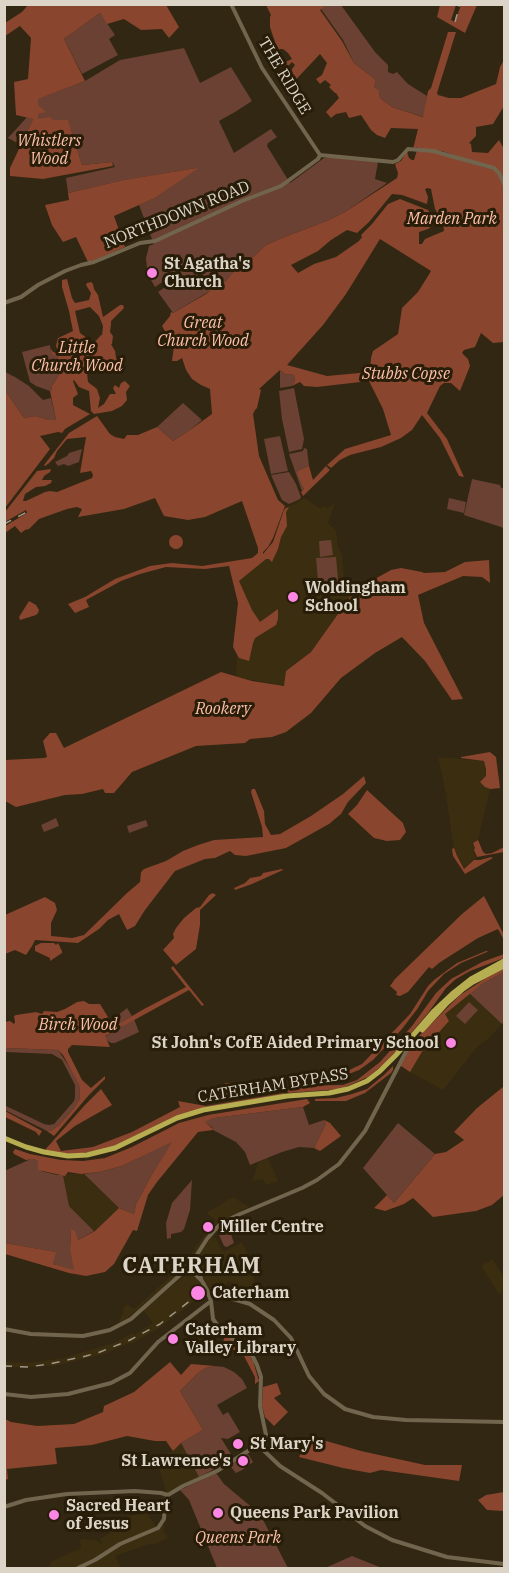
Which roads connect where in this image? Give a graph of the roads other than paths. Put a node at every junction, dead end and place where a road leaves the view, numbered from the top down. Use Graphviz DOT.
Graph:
graph roads {
  1 [pos="231,4"];
  2 [pos="320,155"];
  3 [pos="504,184"];
  4 [pos="4,303"];
  5 [pos="504,964"];
  6 [pos="410,1044"];
  7 [pos="400,1052"];
  8 [pos="400,1062"];
  9 [pos="4,1140"];
  10 [pos="192,1267"];
  11 [pos="208,1295"];
  12 [pos="211,1300"];
  13 [pos="4,1329"];
  14 [pos="4,1394"];
  15 [pos="504,1422"];
  16 [pos="260,1447"];
  17 [pos="168,1495"];
  18 [pos="4,1507"];
  19 [pos="504,1564"];
  20 [pos="78,1569"];
  1 -- 2 [label="street, THE RIDGE"];
  2 -- 3 [label="street"];
  2 -- 4 [label="street, NORTHDOWN ROAD"];
  5 -- 6 [label="highway"];
  5 -- 7 [label="highway"];
  6 -- 7 [label="highway"];
  6 -- 8 [label="street"];
  7 -- 8 [label="street"];
  7 -- 9 [label="highway, CATERHAM BYPASS"];
  8 -- 10 [label="street"];
  10 -- 11 [label="street"];
  10 -- 13 [label="street"];
  11 -- 12 [label="street"];
  11 -- 15 [label="street"];
  12 -- 14 [label="street"];
  12 -- 16 [label="street"];
  16 -- 17 [label="street"];
  16 -- 19 [label="street"];
  17 -- 18 [label="street"];
  17 -- 20 [label="street"];
}
